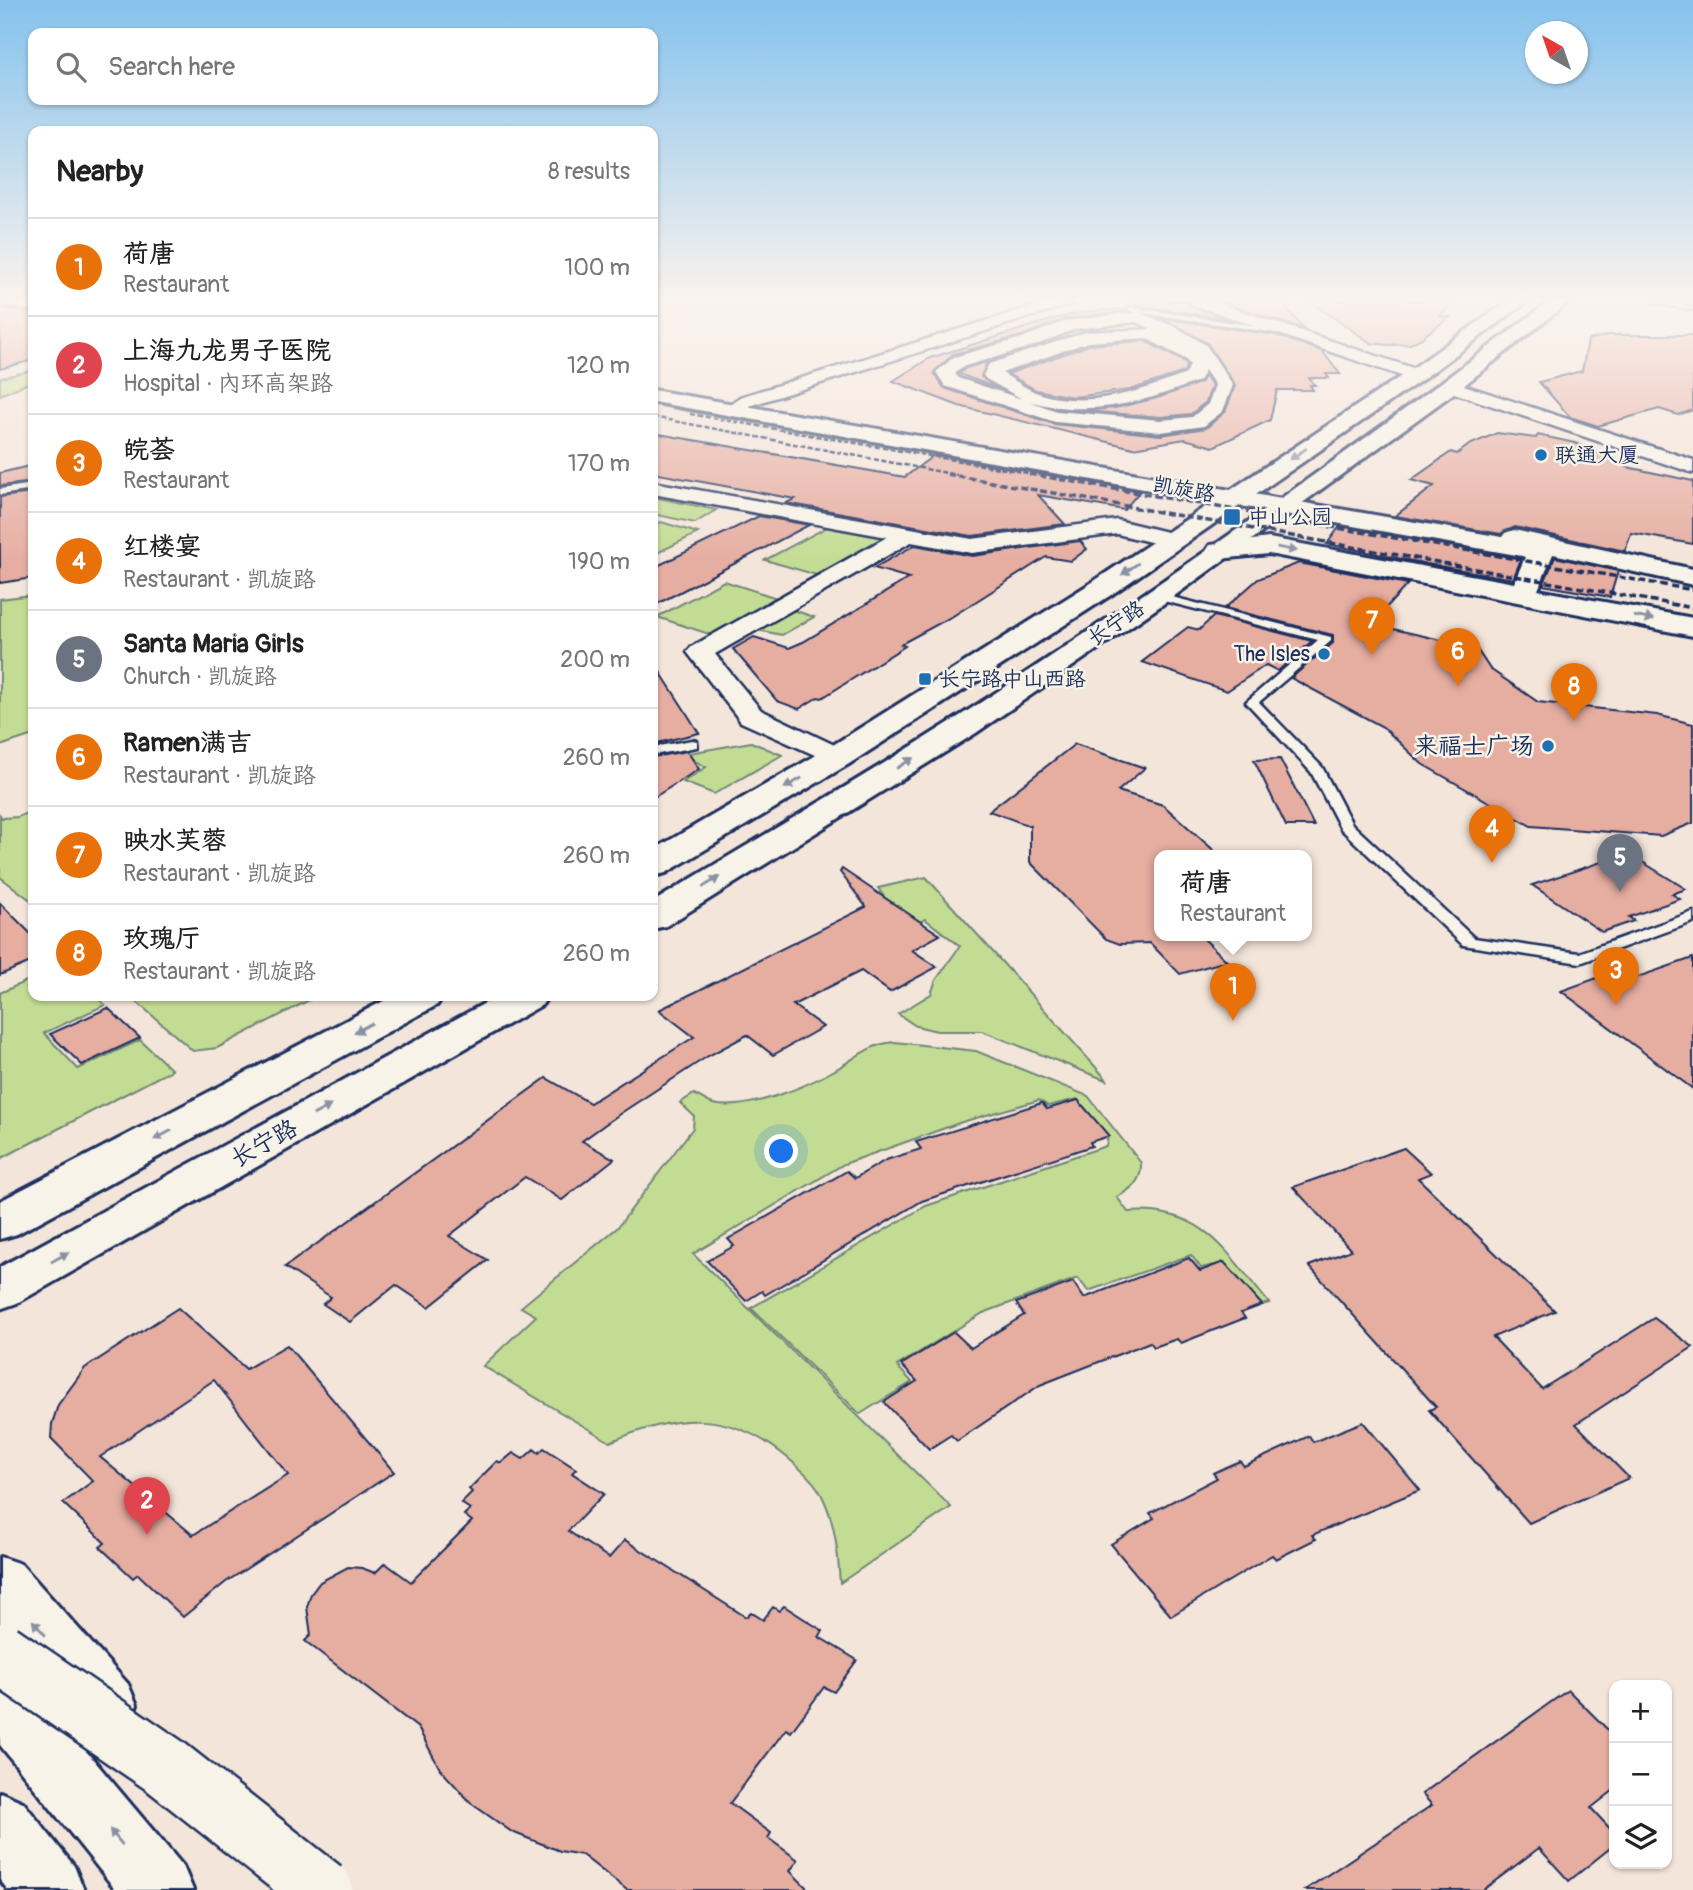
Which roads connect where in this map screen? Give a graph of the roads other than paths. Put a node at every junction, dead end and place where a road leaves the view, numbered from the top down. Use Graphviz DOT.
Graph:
graph roads {
  1 [pos="673,389"];
  2 [pos="775,389"];
  3 [pos="973,389"];
  4 [pos="994,389"];
  5 [pos="1019,389"];
  6 [pos="1222,389"];
  7 [pos="1395,389"];
  8 [pos="1447,389"];
  9 [pos="1461,389"];
  10 [pos="1160,390"];
  11 [pos="984,393"];
  12 [pos="658,396"];
  13 [pos="733,402"];
  14 [pos="1216,407"];
  15 [pos="1088,413"];
  16 [pos="1693,467"];
  17 [pos="28,487"];
  18 [pos="658,489"];
  19 [pos="0,492"];
  20 [pos="1239,493"];
  21 [pos="1289,502"];
  22 [pos="907,536"];
  23 [pos="1171,540"];
  24 [pos="1219,551"];
  25 [pos="1540,555"];
  26 [pos="1693,579"];
  27 [pos="1522,595"];
  28 [pos="1156,596"];
  29 [pos="1693,627"];
  30 [pos="692,744"];
  31 [pos="658,750"];
  32 [pos="837,757"];
  33 [pos="658,862"];
  34 [pos="658,915"];
  35 [pos="1693,917"];
  36 [pos="415,1001"];
  37 [pos="519,1001"];
  38 [pos="0,1222"];
  39 [pos="0,1290"];
  40 [pos="0,1583"];
  41 [pos="0,1653"];
  42 [pos="0,1696"];
  43 [pos="0,1825"];
  44 [pos="50,1890"];
  45 [pos="159,1890"];
  46 [pos="289,1890"];
  47 [pos="322,1890"];
  1 -- 13 [label="main road, 凯旋路"];
  2 -- 13 [label="street"];
  3 -- 11 [label="street"];
  4 -- 11 [label="street"];
  5 -- 15 [label="street"];
  6 -- 14 [label="street"];
  7 -- 20 [label="main road, 长宁路, one-way"];
  8 -- 21 [label="main road, 长宁路"];
  9 -- 16 [label="street"];
  10 -- 14 [label="street"];
  10 -- 15 [label="street"];
  11 -- 15 [label="street"];
  12 -- 13 [label="main road, 凯旋路"];
  13 -- 20 [label="main road, 凯旋路"];
  14 -- 15 [label="street"];
  17 -- 19 [label="lane"];
  18 -- 22 [label="street"];
  20 -- 21 [label="main road, 凯旋路"];
  20 -- 23 [label="main road, 长宁路"];
  21 -- 24 [label="main road, 长宁路"];
  21 -- 25 [label="main road, 凯旋路"];
  21 -- 26 [label="main road, 凯旋路"];
  22 -- 23 [label="street"];
  22 -- 32 [label="street"];
  23 -- 32 [label="main road, 长宁路, one-way"];
  24 -- 27 [label="main road, one-way"];
  24 -- 28 [label="main road, 长宁路"];
  25 -- 26 [label="main road, 凯旋路"];
  25 -- 27 [label="main road"];
  27 -- 29 [label="main road, one-way"];
  34 -- 28 [label="main road, 长宁路, one-way"];
  28 -- 35 [label="lane"];
  30 -- 31 [label="lane"];
  32 -- 33 [label="main road, 长宁路, one-way"];
  36 -- 38 [label="main road, one-way"];
  39 -- 37 [label="main road, 长宁路, one-way"];
  46 -- 40 [label="main road, one-way"];
  41 -- 47 [label="main road, bridge"];
  45 -- 42 [label="main road, one-way"];
  43 -- 44 [label="main road"];
}
